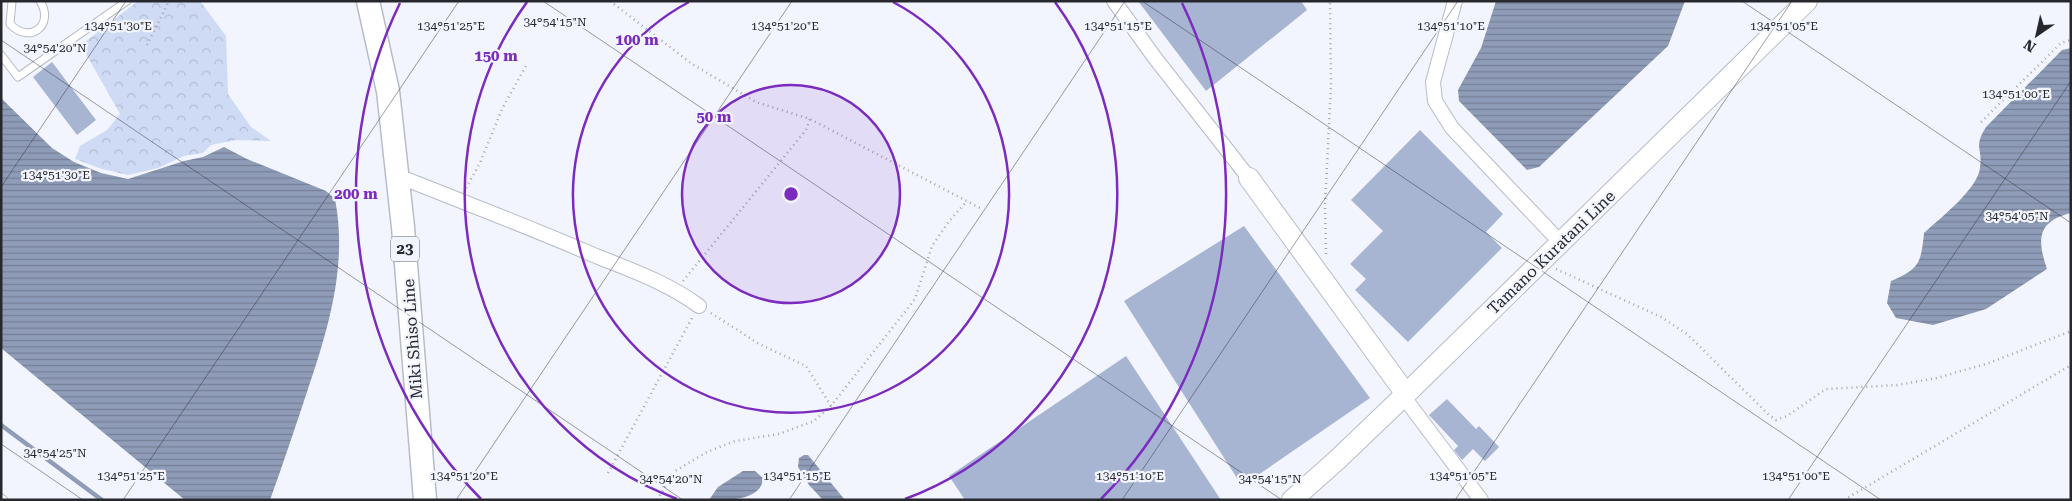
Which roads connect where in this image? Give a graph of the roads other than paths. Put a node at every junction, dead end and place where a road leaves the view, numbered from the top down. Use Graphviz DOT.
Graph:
graph roads {
  1 [pos="12,1"];
  2 [pos="40,1"];
  3 [pos="127,1"];
  4 [pos="368,1"];
  5 [pos="1114,1"];
  6 [pos="1454,1"];
  7 [pos="1807,1"];
  8 [pos="1,54"];
  9 [pos="1249,178"];
  10 [pos="397,183"];
  11 [pos="1560,244"];
  12 [pos="699,306"];
  13 [pos="1406,394"];
  14 [pos="425,500"];
  15 [pos="1292,500"];
  16 [pos="1481,500"];
  1 -- 2 [label="lane"];
  3 -- 8 [label="lane"];
  4 -- 10 [label="main road, Miki Shiso Line / 23"];
  5 -- 9 [label="street"];
  6 -- 11 [label="street"];
  7 -- 11 [label="main road, Tamano Kuratani Line"];
  9 -- 13 [label="main road"];
  10 -- 12 [label="street"];
  10 -- 14 [label="main road, Miki Shiso Line / 23"];
  11 -- 13 [label="main road, Tamano Kuratani Line"];
  13 -- 15 [label="main road, Tamano Kuratani Line"];
  13 -- 16 [label="street"];
}
